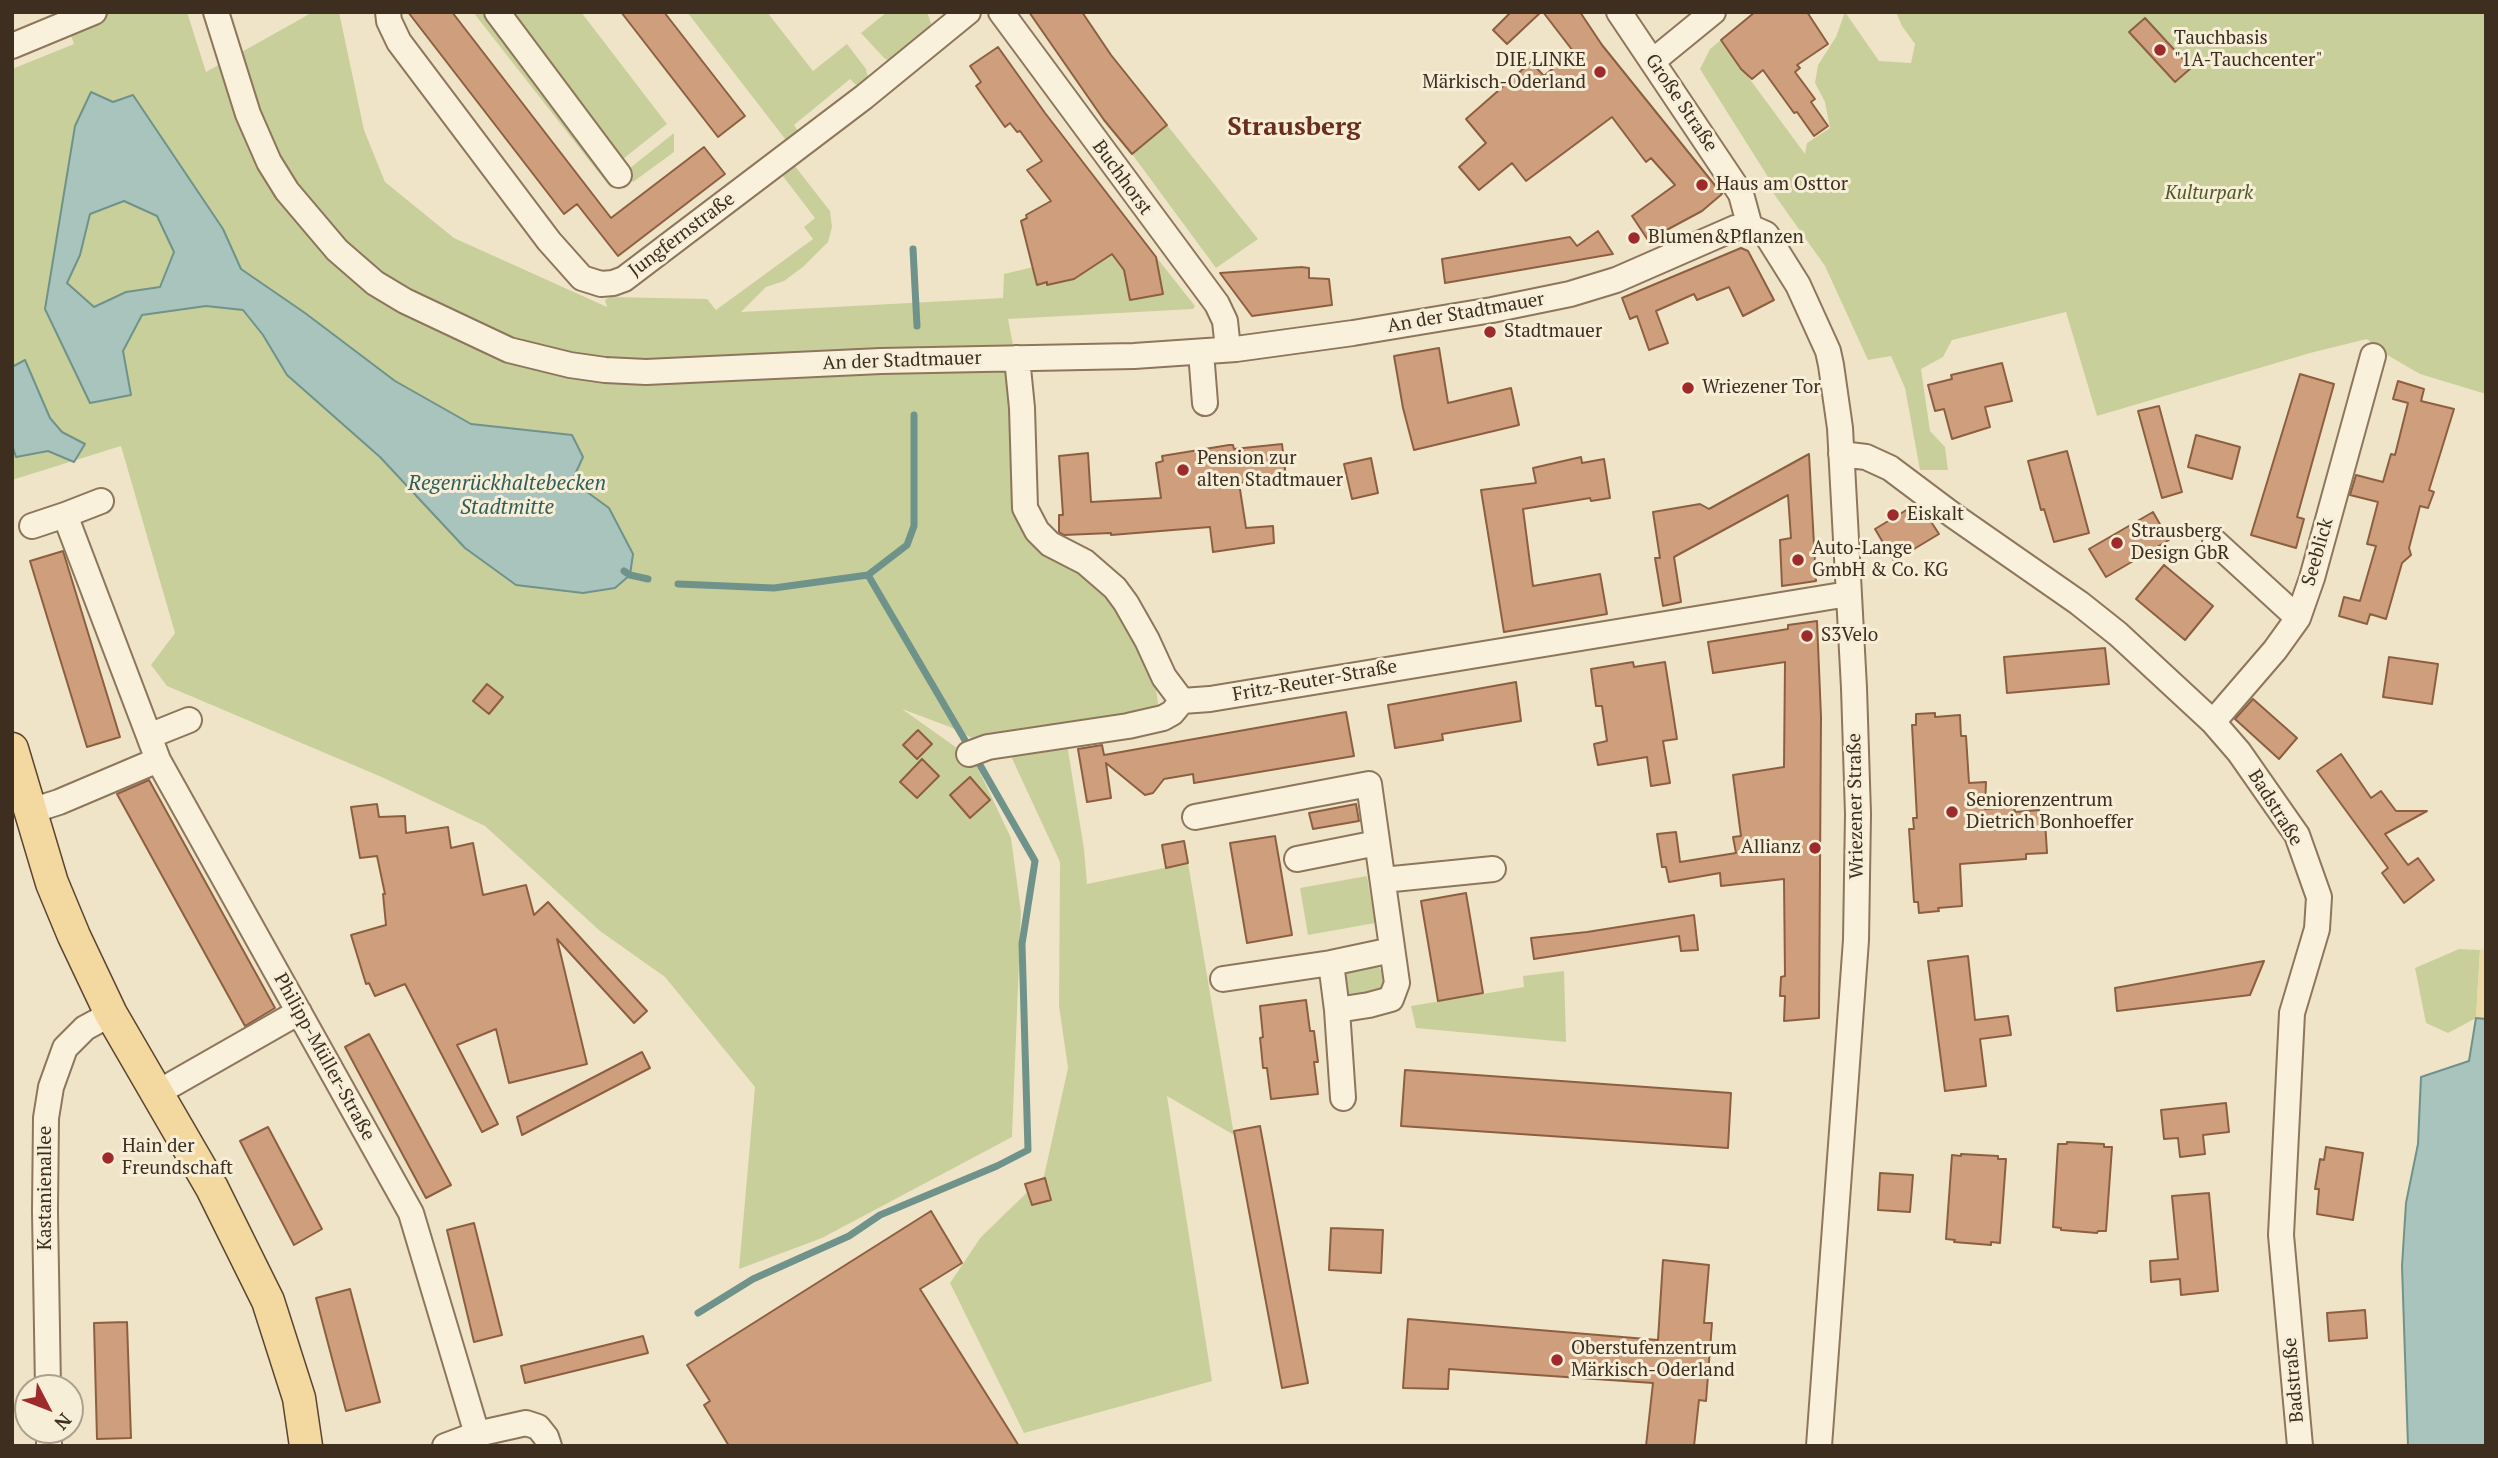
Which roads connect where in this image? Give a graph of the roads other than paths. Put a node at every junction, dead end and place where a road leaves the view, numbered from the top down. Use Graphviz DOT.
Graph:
graph roads {
  1 [pos="94,12"];
  2 [pos="216,12"];
  3 [pos="388,12"];
  4 [pos="497,12"];
  5 [pos="968,12"];
  6 [pos="1001,12"];
  7 [pos="1619,12"];
  8 [pos="1713,12"];
  9 [pos="12,46"];
  10 [pos="1653,61"];
  11 [pos="619,175"];
  12 [pos="1750,227"];
  13 [pos="1228,349"];
  14 [pos="1201,352"];
  15 [pos="2373,356"];
  16 [pos="1017,358"];
  17 [pos="1205,403"];
  18 [pos="1841,454"];
  19 [pos="101,501"];
  20 [pos="65,515"];
  21 [pos="32,526"];
  22 [pos="2215,542"];
  23 [pos="1849,594"];
  24 [pos="2298,618"];
  25 [pos="1182,701"];
  26 [pos="189,720"];
  27 [pos="2213,722"];
  28 [pos="149,736"];
  29 [pos="12,750"];
  30 [pos="969,754"];
  31 [pos="158,760"];
  32 [pos="31,811"];
  33 [pos="1195,817"];
  34 [pos="1377,843"];
  35 [pos="1297,859"];
  36 [pos="1493,869"];
  37 [pos="1383,880"];
  38 [pos="1392,950"];
  39 [pos="1331,963"];
  40 [pos="1223,979"];
  41 [pos="1337,1010"];
  42 [pos="299,1012"];
  43 [pos="111,1014"];
  44 [pos="157,1093"];
  45 [pos="1343,1098"];
  46 [pos="48,1374"];
  47 [pos="477,1434"];
  48 [pos="306,1446"];
  49 [pos="445,1446"];
  50 [pos="549,1446"];
  51 [pos="1819,1446"];
  52 [pos="2300,1446"];
  1 -- 9 [label="street"];
  2 -- 16 [label="street, An der Stadtmauer"];
  3 -- 5 [label="street, Jungfernstraße"];
  4 -- 11 [label="street"];
  6 -- 13 [label="street, Buchhorst"];
  7 -- 10 [label="street, Große Straße"];
  8 -- 10 [label="street"];
  10 -- 12 [label="street, Große Straße"];
  12 -- 13 [label="street, An der Stadtmauer"];
  12 -- 18 [label="street, Wriezener Straße"];
  13 -- 14 [label="street, An der Stadtmauer"];
  14 -- 16 [label="street, An der Stadtmauer"];
  14 -- 17 [label="street"];
  15 -- 24 [label="street, Seeblick"];
  16 -- 25 [label="street"];
  18 -- 23 [label="street, Wriezener Straße"];
  18 -- 27 [label="street, Badstraße"];
  19 -- 20 [label="street"];
  20 -- 21 [label="street"];
  20 -- 28 [label="street, Philipp-Müller-Straße"];
  22 -- 24 [label="street"];
  23 -- 25 [label="street, Fritz-Reuter-Straße"];
  23 -- 51 [label="street, Wriezener Straße"];
  24 -- 27 [label="street, Seeblick"];
  25 -- 30 [label="street"];
  26 -- 28 [label="street"];
  27 -- 52 [label="street, Badstraße"];
  28 -- 31 [label="street, Philipp-Müller-Straße"];
  29 -- 32 [label="main road"];
  31 -- 32 [label="street"];
  31 -- 42 [label="street, Philipp-Müller-Straße"];
  32 -- 43 [label="main road"];
  33 -- 34 [label="street"];
  34 -- 35 [label="street"];
  34 -- 37 [label="street"];
  36 -- 37 [label="street"];
  37 -- 38 [label="street"];
  38 -- 39 [label="street"];
  38 -- 41 [label="street"];
  39 -- 40 [label="street"];
  39 -- 41 [label="street"];
  41 -- 45 [label="street"];
  42 -- 44 [label="street"];
  42 -- 47 [label="street, Philipp-Müller-Straße"];
  43 -- 44 [label="main road"];
  43 -- 46 [label="street, Kastanienallee"];
  44 -- 48 [label="main road"];
  47 -- 49 [label="street"];
  47 -- 50 [label="street"];
}
